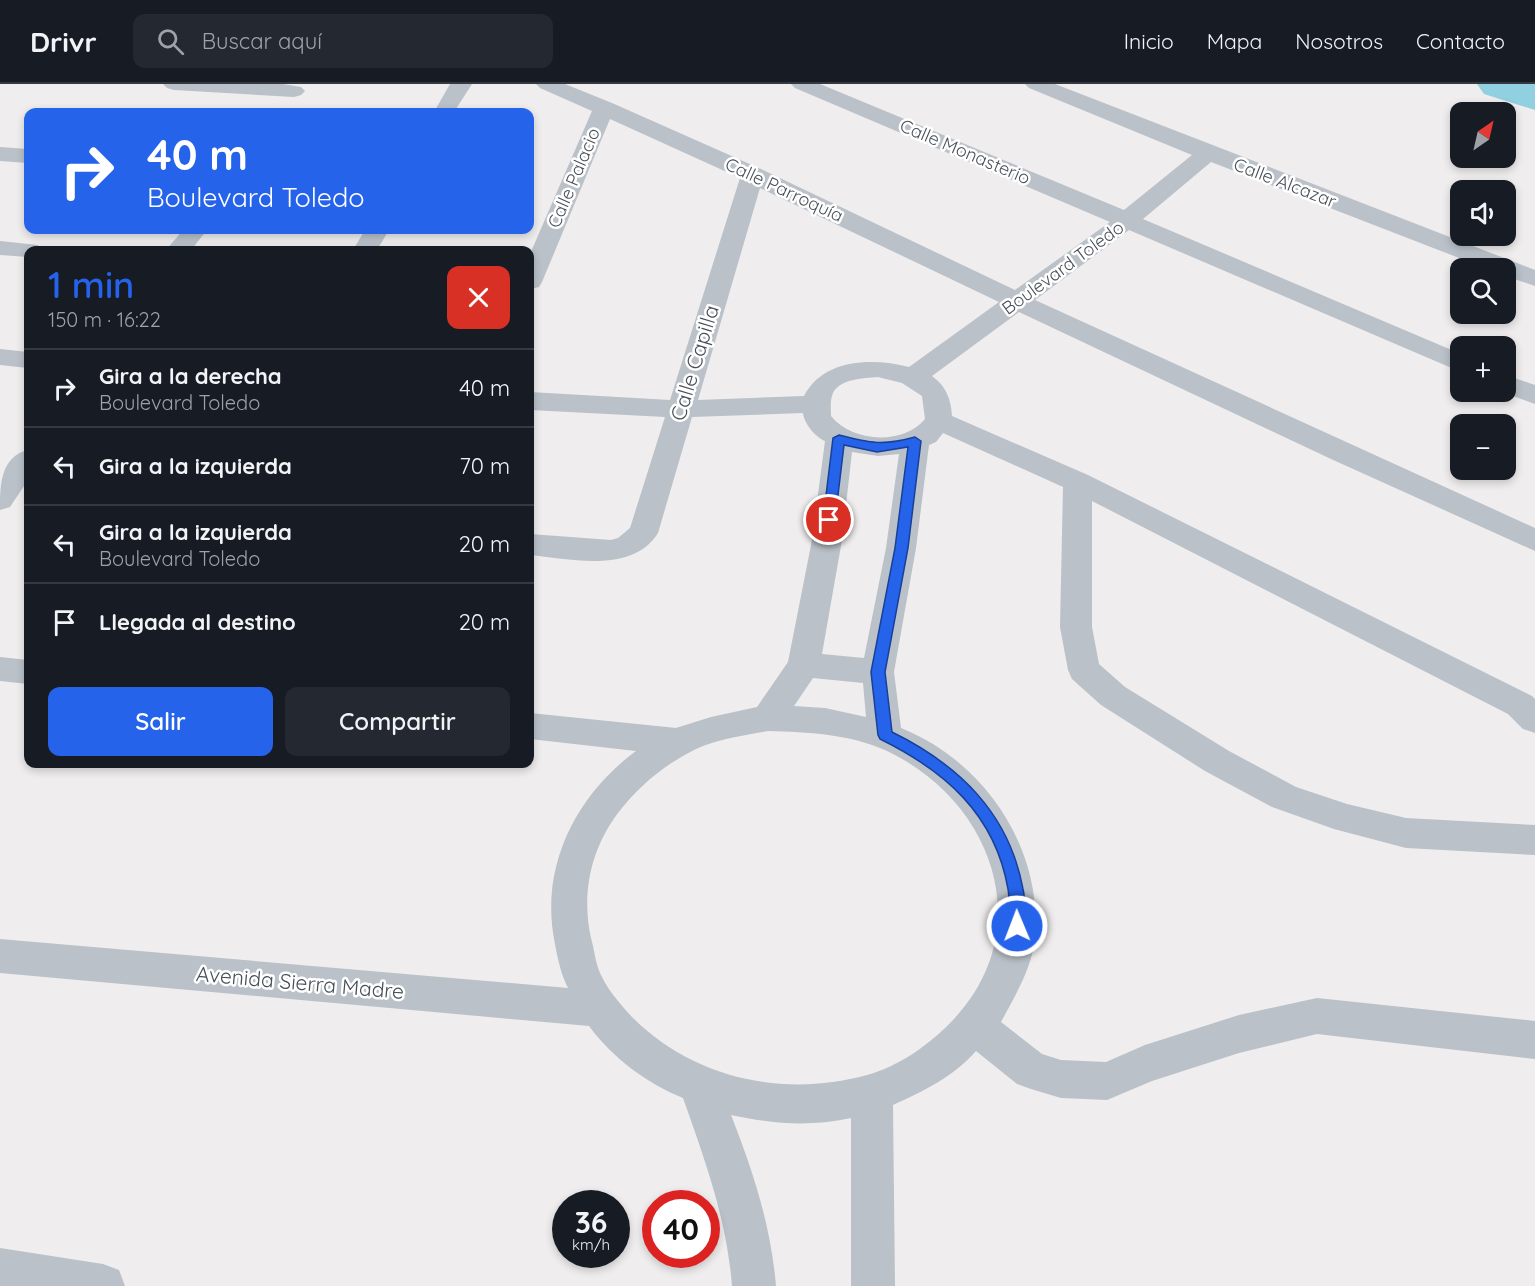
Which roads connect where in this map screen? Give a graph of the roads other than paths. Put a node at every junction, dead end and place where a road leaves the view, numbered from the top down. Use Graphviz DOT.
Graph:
graph roads {
  1 [pos="174,84"];
  2 [pos="461,84"];
  3 [pos="548,84"];
  4 [pos="802,84"];
  5 [pos="1036,84"];
  6 [pos="296,88"];
  7 [pos="283,108"];
  8 [pos="446,108"];
  9 [pos="604,108"];
  10 [pos="1208,153"];
  11 [pos="0,154"];
  12 [pos="24,156"];
  13 [pos="753,174"];
  14 [pos="1126,221"];
  15 [pos="192,234"];
  16 [pos="181,246"];
  17 [pos="0,248"];
  18 [pos="24,250"];
  19 [pos="534,273"];
  20 [pos="1535,279"];
  21 [pos="1018,301"];
  22 [pos="0,357"];
  23 [pos="1450,359"];
  24 [pos="24,360"];
  25 [pos="914,377"];
  26 [pos="1516,387"];
  27 [pos="1535,395"];
  28 [pos="534,400"];
  29 [pos="815,404"];
  30 [pos="680,409"];
  31 [pos="926,431"];
  32 [pos="839,438"];
  33 [pos="24,465"];
  34 [pos="1078,482"];
  35 [pos="1,498"];
  36 [pos="1535,540"];
  37 [pos="534,545"];
  38 [pos="804,665"];
  39 [pos="0,669"];
  40 [pos="24,672"];
  41 [pos="878,672"];
  42 [pos="768,718"];
  43 [pos="1535,720"];
  44 [pos="534,726"];
  45 [pos="885,735"];
  46 [pos="679,742"];
  47 [pos="1535,840"];
  48 [pos="0,956"];
  49 [pos="600,1010"];
  50 [pos="976,1027"];
  51 [pos="1535,1040"];
  52 [pos="700,1087"];
  53 [pos="872,1095"];
  54 [pos="0,1270"];
  55 [pos="103,1286"];
  56 [pos="754,1286"];
  57 [pos="873,1286"];
  1 -- 6 [label="street"];
  2 -- 8 [label="street"];
  3 -- 9 [label="street, Calle Parroquía"];
  4 -- 14 [label="street, Calle Monasterio"];
  5 -- 10 [label="street, Calle Alcazar"];
  6 -- 7 [label="street"];
  9 -- 13 [label="street, Calle Parroquía"];
  9 -- 19 [label="street, Calle Palacio"];
  10 -- 14 [label="street, Boulevard Toledo"];
  10 -- 20 [label="street, Calle Alcazar"];
  11 -- 12 [label="street"];
  13 -- 21 [label="street, Calle Parroquía"];
  13 -- 30 [label="street, Calle Capilla"];
  14 -- 21 [label="street, Boulevard Toledo"];
  14 -- 23 [label="street, Calle Monasterio"];
  15 -- 16 [label="street"];
  17 -- 18 [label="street"];
  21 -- 25 [label="street, Boulevard Toledo"];
  21 -- 36 [label="street, Calle Parroquía"];
  22 -- 24 [label="street"];
  25 -- 29 [label="street"];
  25 -- 31 [label="street"];
  26 -- 27 [label="street"];
  28 -- 30 [label="street"];
  29 -- 30 [label="street"];
  29 -- 32 [label="street"];
  30 -- 37 [label="street, Calle Capilla"];
  31 -- 32 [label="street"];
  31 -- 34 [label="street"];
  31 -- 41 [label="street"];
  32 -- 38 [label="street"];
  33 -- 35 [label="street"];
  34 -- 43 [label="street"];
  34 -- 47 [label="street"];
  38 -- 41 [label="street"];
  38 -- 42 [label="street"];
  39 -- 40 [label="street"];
  41 -- 45 [label="street"];
  42 -- 45 [label="street"];
  42 -- 46 [label="street"];
  44 -- 46 [label="street"];
  45 -- 50 [label="street"];
  46 -- 49 [label="street"];
  48 -- 49 [label="street, Avenida Sierra Madre"];
  49 -- 52 [label="street"];
  50 -- 51 [label="street"];
  50 -- 53 [label="street"];
  52 -- 53 [label="street"];
  52 -- 56 [label="street"];
  53 -- 57 [label="street"];
  54 -- 55 [label="street"];
}
